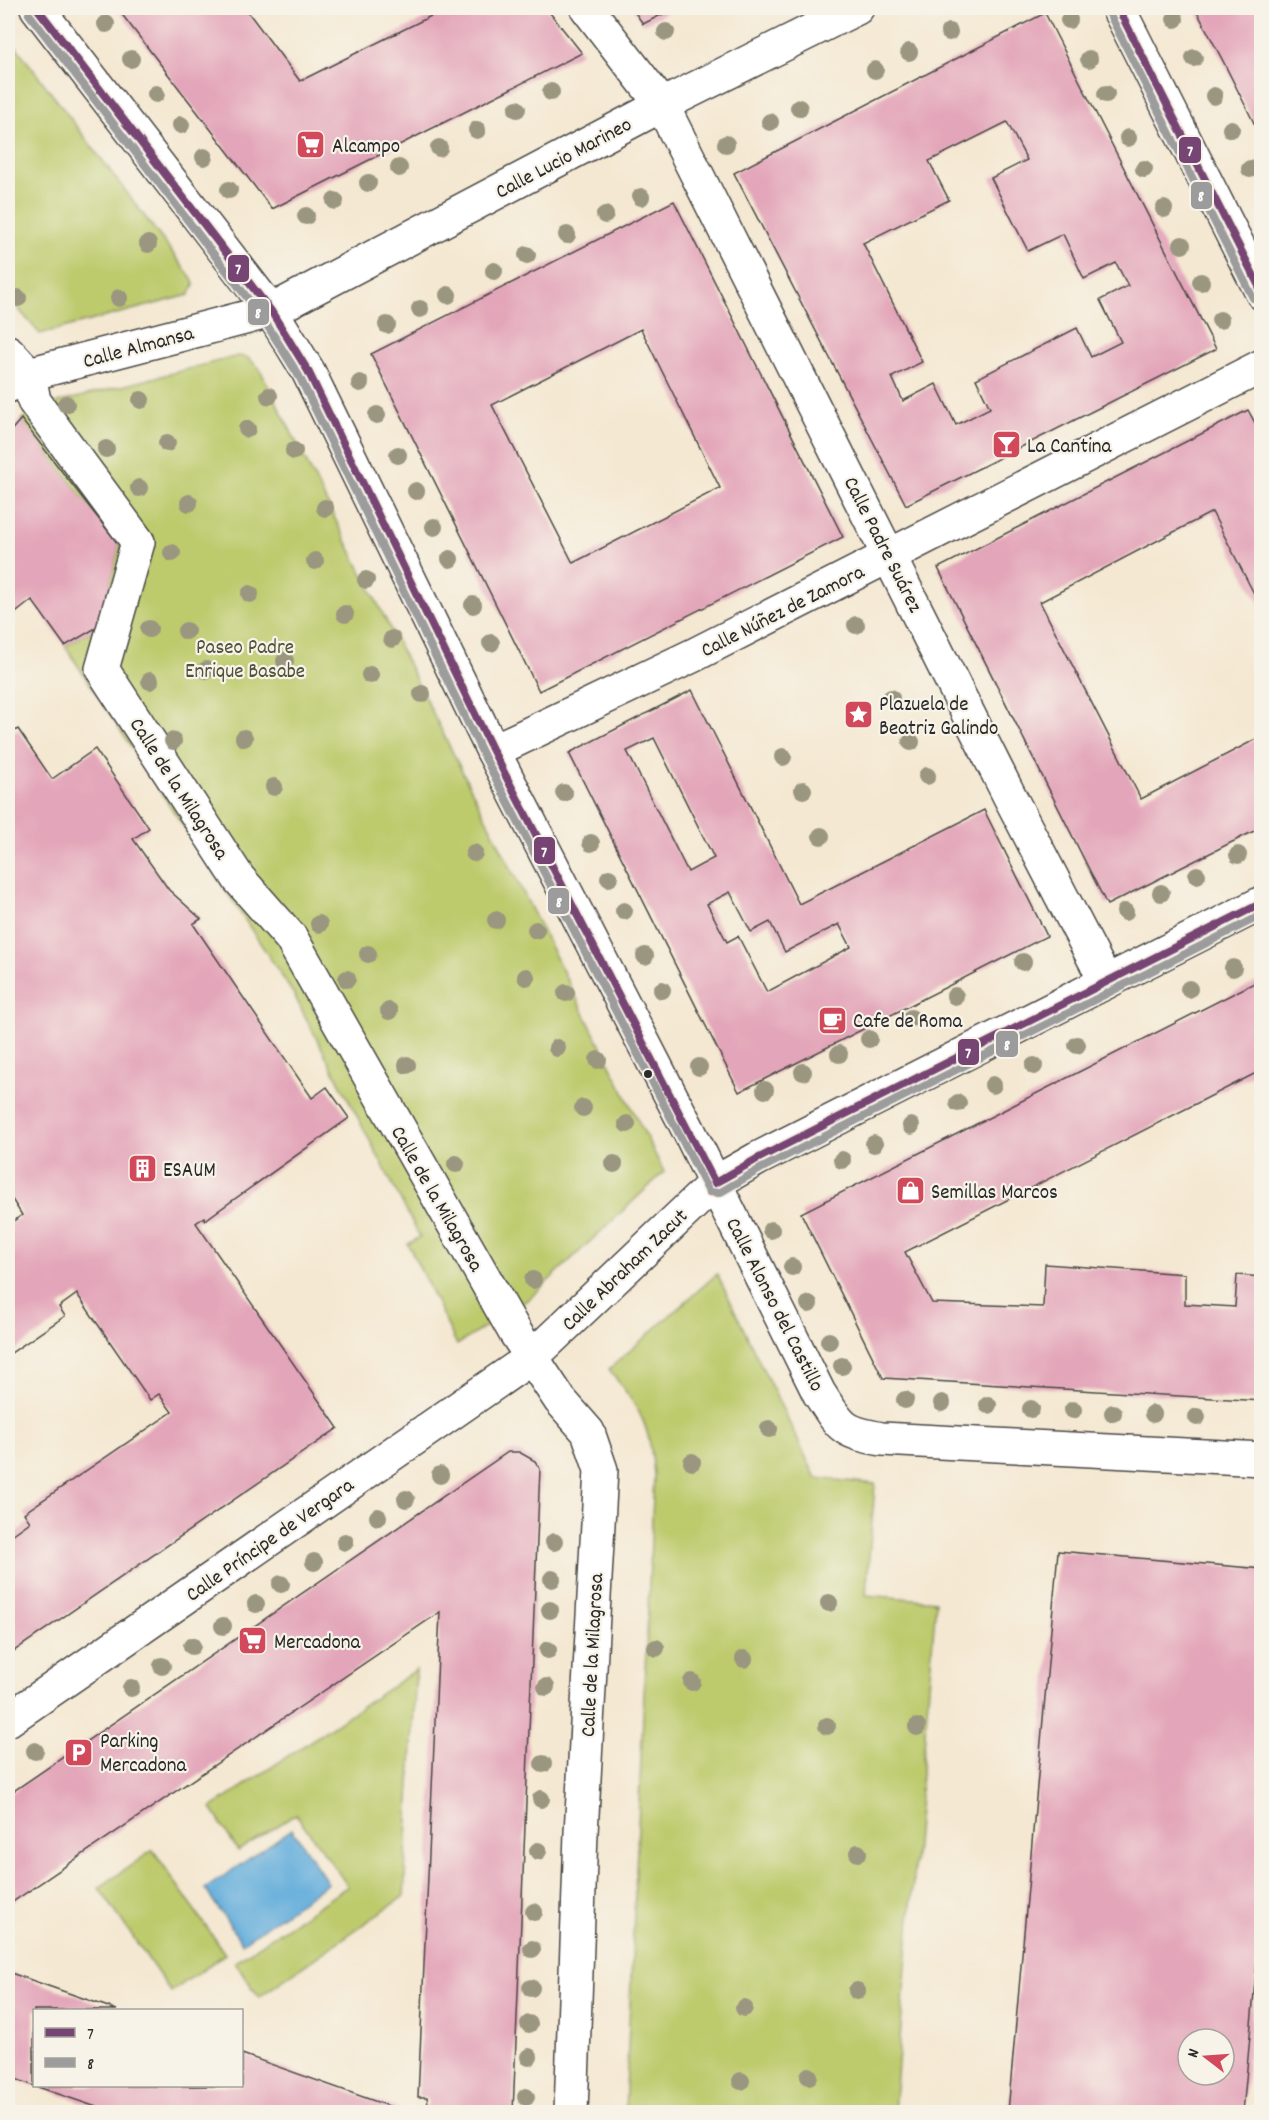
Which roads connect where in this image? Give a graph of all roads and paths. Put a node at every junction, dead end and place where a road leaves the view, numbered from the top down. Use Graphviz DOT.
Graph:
graph roads {
  1 [pos="37,8"];
  2 [pos="587,8"];
  3 [pos="857,8"];
  4 [pos="1118,8"];
  5 [pos="662,105"];
  6 [pos="1262,293"];
  7 [pos="271,310"];
  8 [pos="1262,366"];
  9 [pos="15,371"];
  10 [pos="890,555"];
  11 [pos="493,751"];
  12 [pos="1262,903"];
  13 [pos="1106,982"];
  14 [pos="715,1182"];
  15 [pos="531,1358"];
  16 [pos="1262,1459"];
  17 [pos="8,1720"];
  18 [pos="571,2112"];
  1 -- 7 [label="street, Calle Alonso del Castillo"];
  2 -- 5 [label="street, Calle Padre Suárez"];
  3 -- 5 [label="street, Calle Lucio Marineo"];
  4 -- 6 [label="street"];
  5 -- 7 [label="street, Calle Lucio Marineo"];
  5 -- 10 [label="street, Calle Padre Suárez"];
  7 -- 9 [label="street, Calle Almansa"];
  7 -- 11 [label="street, Calle Alonso del Castillo"];
  8 -- 10 [label="street, Calle Núñez de Zamora"];
  9 -- 15 [label="street, Calle de la Milagrosa"];
  10 -- 11 [label="street, Calle Núñez de Zamora"];
  10 -- 13 [label="street, Calle Padre Suárez"];
  11 -- 14 [label="street, Calle Alonso del Castillo"];
  12 -- 13 [label="street, Calle Abraham Zacut"];
  13 -- 14 [label="street, Calle Abraham Zacut"];
  14 -- 15 [label="street, Calle Abraham Zacut"];
  14 -- 16 [label="street, Calle Alonso del Castillo"];
  15 -- 17 [label="street, Calle Príncipe de Vergara"];
  15 -- 18 [label="street, Calle de la Milagrosa"];
}
